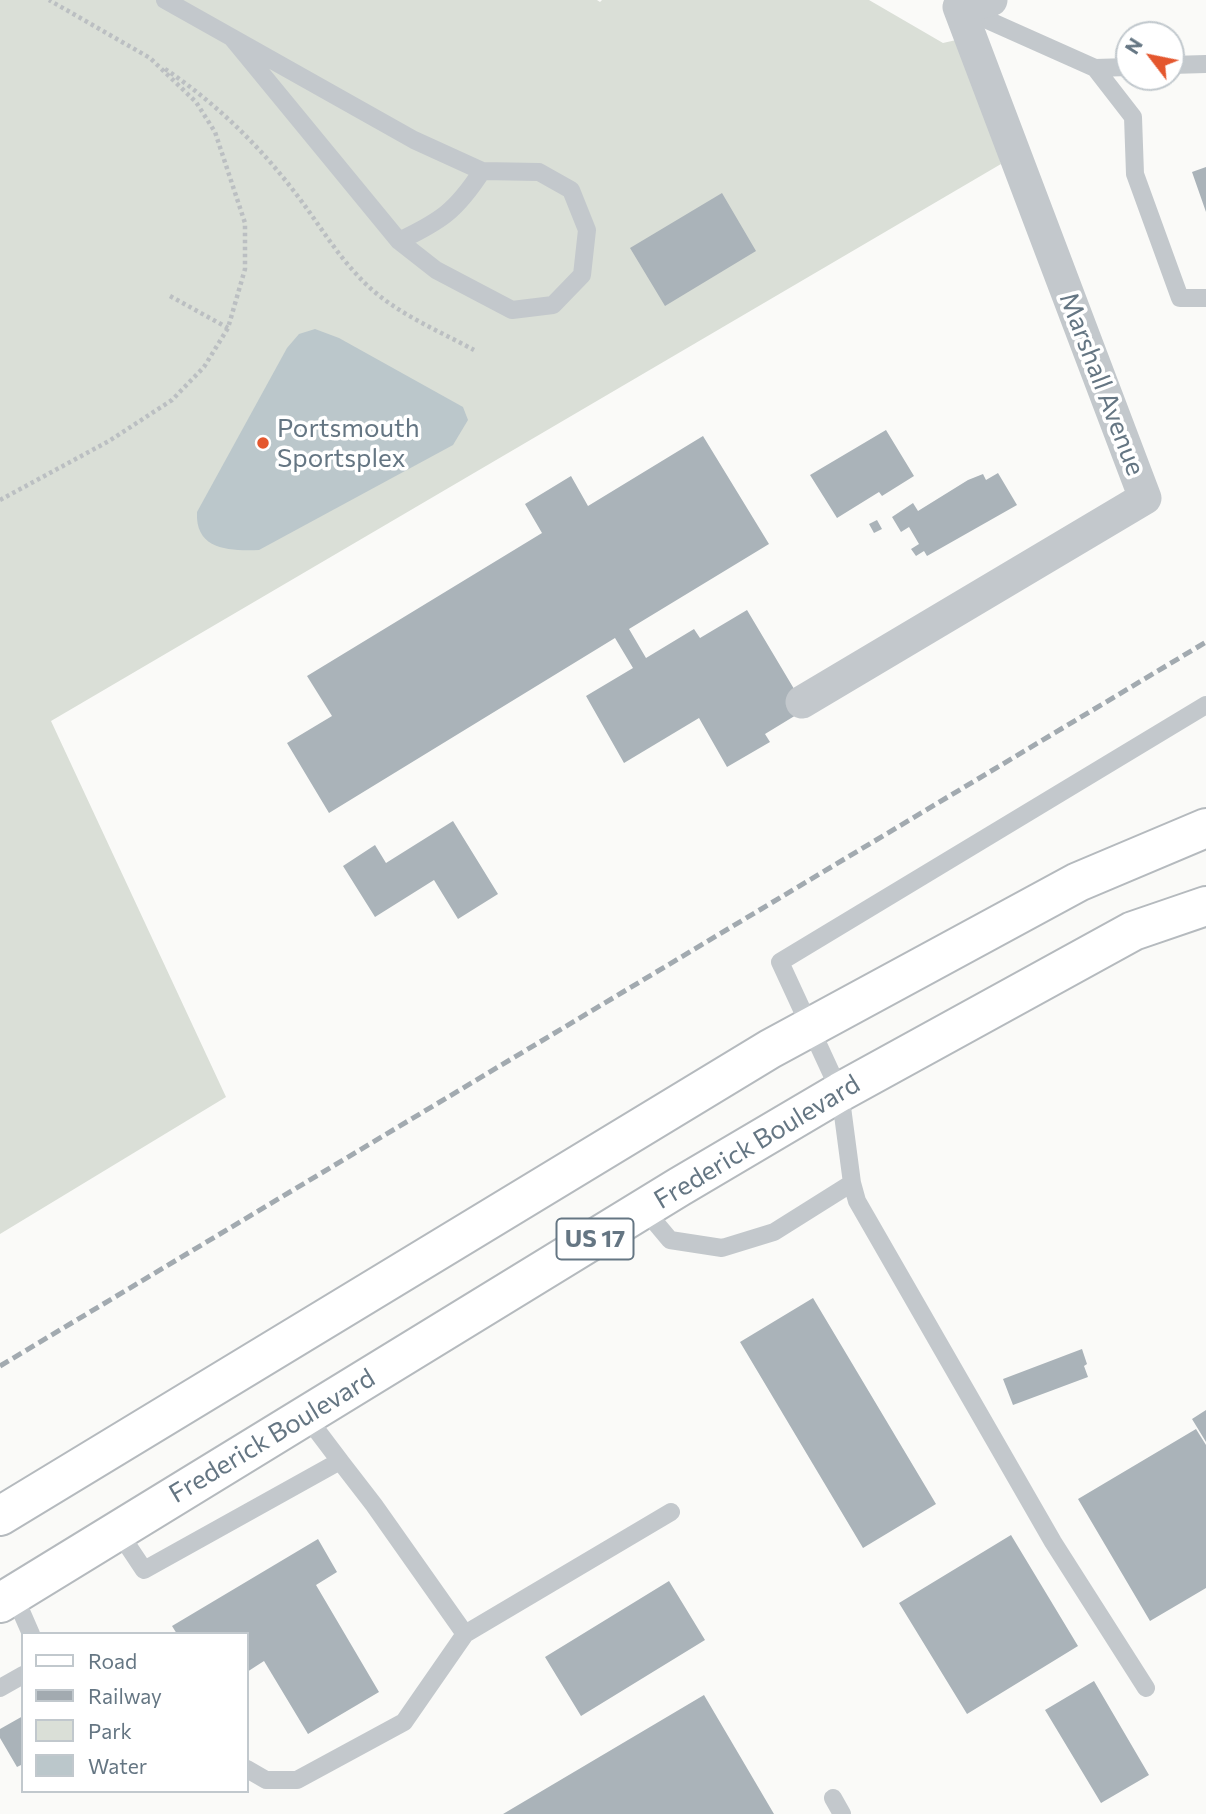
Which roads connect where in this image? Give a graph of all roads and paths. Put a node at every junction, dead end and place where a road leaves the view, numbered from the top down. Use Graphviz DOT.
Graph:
graph roads {
  1 [pos="49,0"];
  2 [pos="165,0"];
  3 [pos="991,0"];
  4 [pos="953,3"];
  5 [pos="233,39"];
  6 [pos="150,58"];
  7 [pos="1206,64"];
  8 [pos="1185,65"];
  9 [pos="1115,67"];
  10 [pos="1095,68"];
  11 [pos="482,171"];
  12 [pos="398,241"];
  13 [pos="170,296"];
  14 [pos="1206,298"];
  15 [pos="228,328"];
  16 [pos="474,350"];
  17 [pos="0,500"];
  18 [pos="802,702"];
  19 [pos="1206,705"];
  20 [pos="1206,828"];
  21 [pos="1206,906"];
  22 [pos="810,1027"];
  23 [pos="840,1092"];
  24 [pos="852,1182"];
  25 [pos="644,1209"];
  26 [pos="306,1416"];
  27 [pos="340,1461"];
  28 [pos="671,1512"];
  29 [pos="0,1516"];
  30 [pos="118,1531"];
  31 [pos="7,1599"];
  32 [pos="30,1632"];
  33 [pos="465,1634"];
  34 [pos="21,1676"];
  35 [pos="0,1688"];
  36 [pos="1146,1688"];
  37 [pos="248,1770"];
  1 -- 6 [label="path"];
  2 -- 5 [label="lane"];
  3 -- 4 [label="street"];
  4 -- 10 [label="lane"];
  4 -- 18 [label="street, Marshall Avenue"];
  5 -- 11 [label="lane"];
  5 -- 12 [label="lane"];
  6 -- 15 [label="path"];
  6 -- 16 [label="path"];
  7 -- 8 [label="lane"];
  9 -- 10 [label="lane"];
  10 -- 14 [label="lane"];
  11 -- 12 [label="lane"];
  11 -- 12 [label="lane"];
  13 -- 15 [label="path"];
  15 -- 17 [label="path"];
  19 -- 22 [label="lane"];
  20 -- 22 [label="main road, US 17"];
  21 -- 23 [label="main road, Frederick Boulevard / US 17"];
  22 -- 23 [label="lane"];
  22 -- 29 [label="main road, US 17"];
  23 -- 24 [label="lane"];
  23 -- 25 [label="main road, Frederick Boulevard / US 17"];
  24 -- 25 [label="lane"];
  24 -- 36 [label="lane"];
  25 -- 26 [label="main road, Frederick Boulevard / US 17"];
  26 -- 27 [label="lane"];
  26 -- 30 [label="main road, Frederick Boulevard / US 17"];
  27 -- 30 [label="lane"];
  27 -- 33 [label="lane"];
  28 -- 33 [label="lane"];
  30 -- 31 [label="main road, Frederick Boulevard / US 17"];
  31 -- 32 [label="lane"];
  33 -- 37 [label="lane"];
  34 -- 35 [label="lane"];
}
